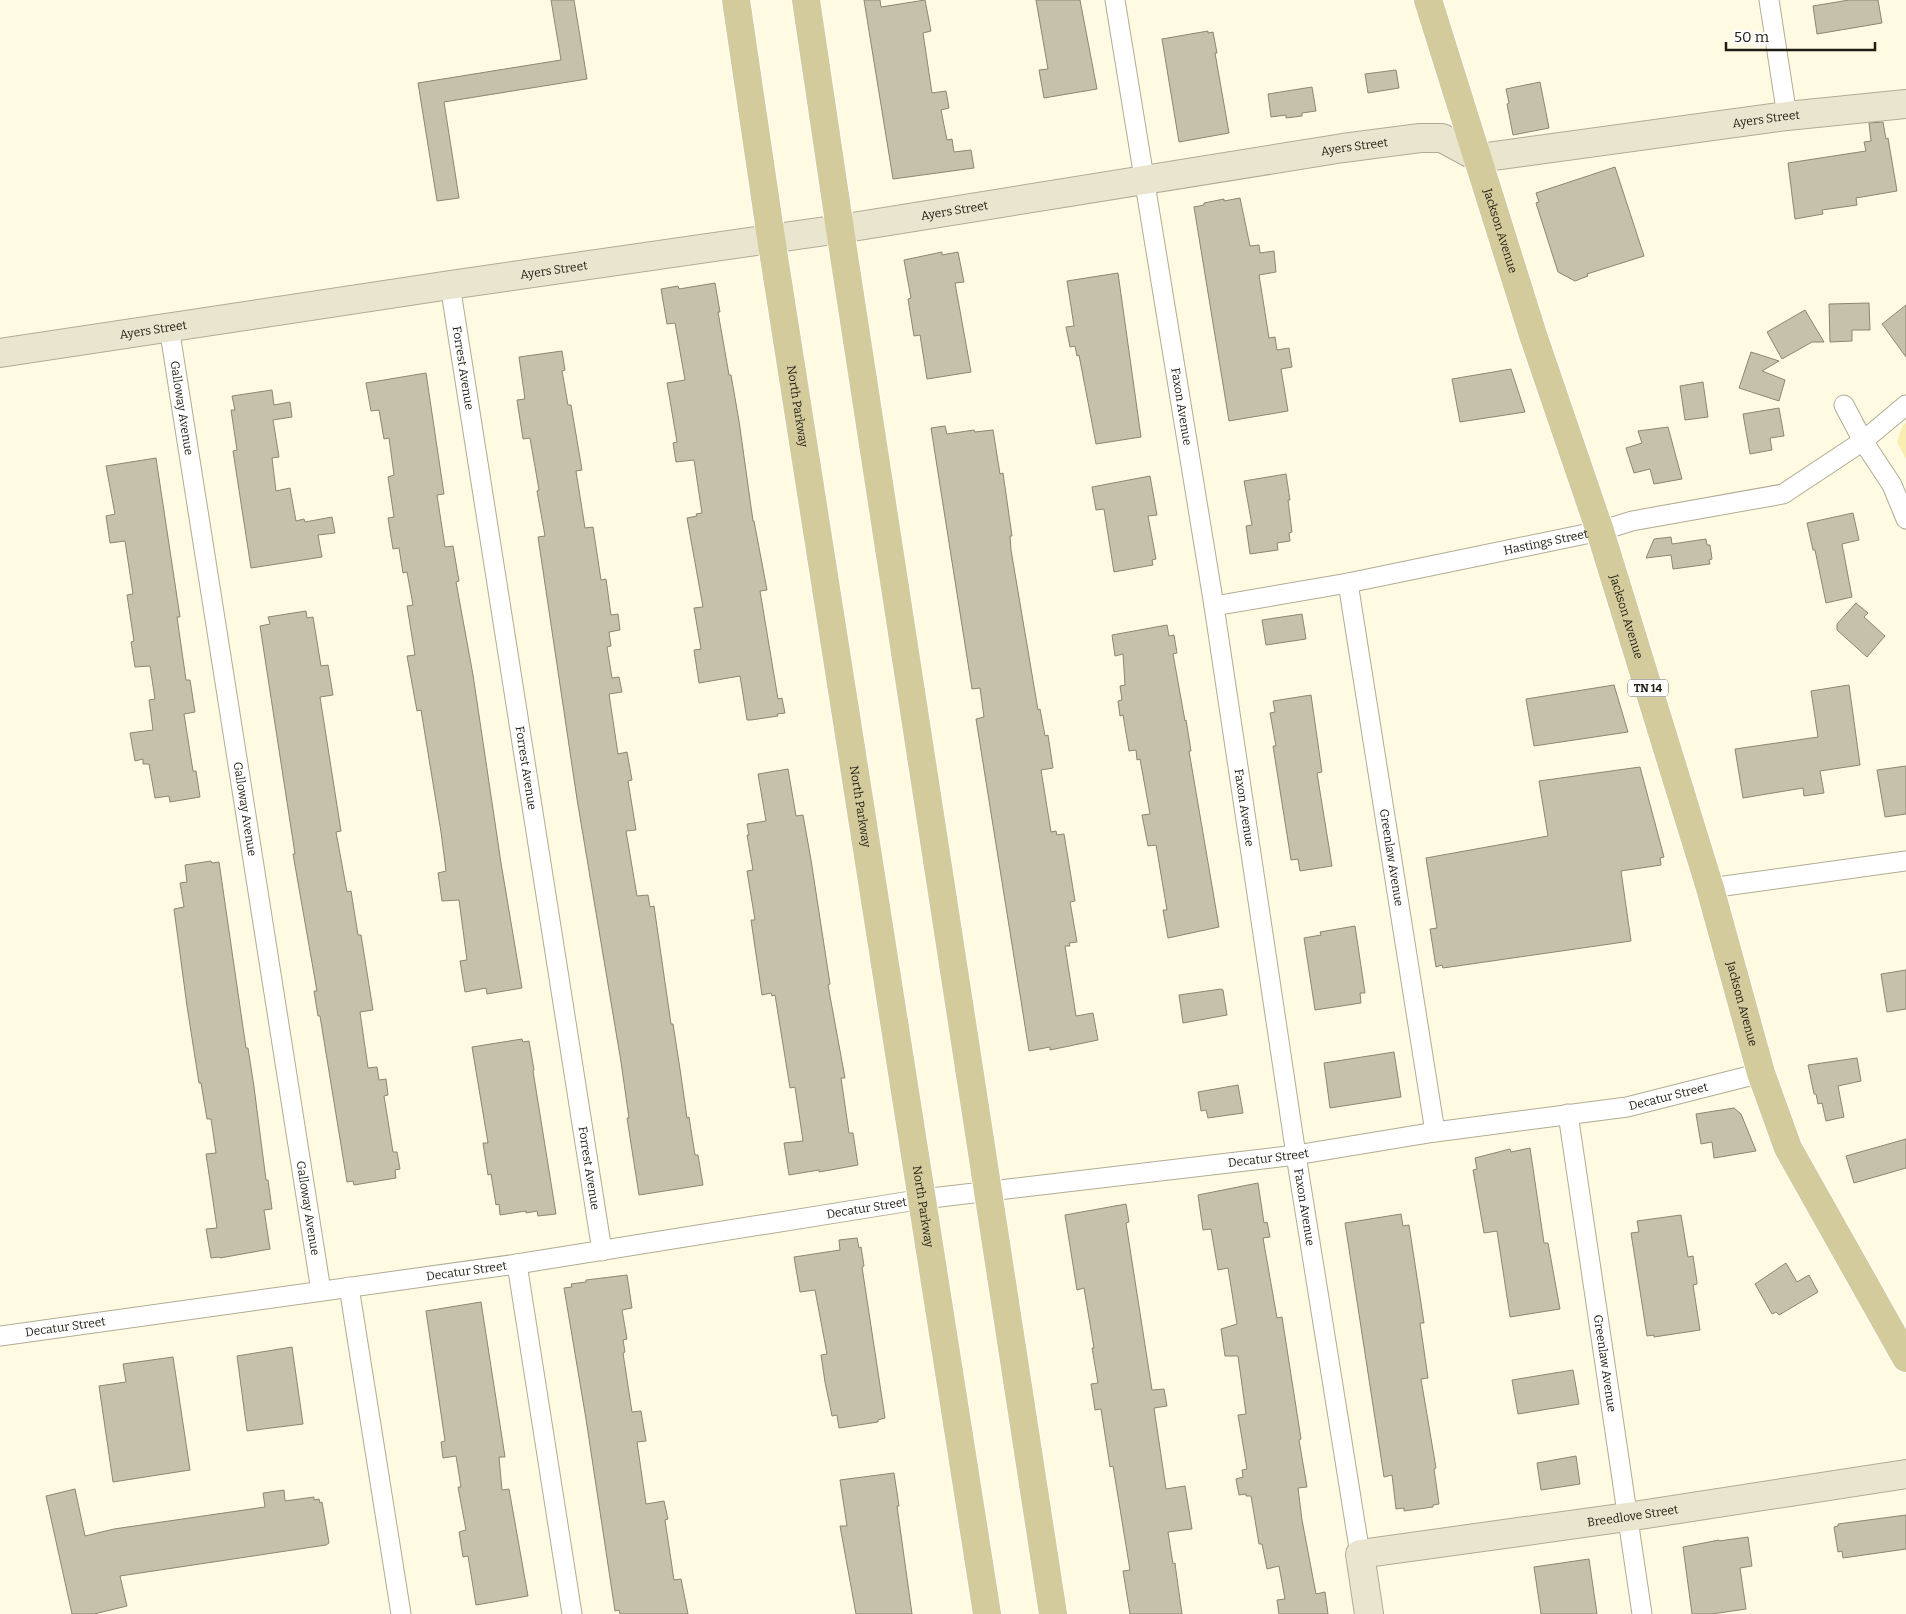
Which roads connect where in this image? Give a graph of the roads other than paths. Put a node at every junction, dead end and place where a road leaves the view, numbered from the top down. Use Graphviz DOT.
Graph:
graph roads {
  1 [pos="736,0"];
  2 [pos="806,0"];
  3 [pos="1115,0"];
  4 [pos="1428,0"];
  5 [pos="1769,0"];
  6 [pos="1906,104"];
  7 [pos="1787,116"];
  8 [pos="1479,158"];
  9 [pos="1144,180"];
  10 [pos="840,229"];
  11 [pos="771,238"];
  12 [pos="450,285"];
  13 [pos="169,327"];
  14 [pos="0,353"];
  15 [pos="1844,405"];
  16 [pos="1906,405"];
  17 [pos="1863,442"];
  18 [pos="1906,519"];
  19 [pos="1600,531"];
  20 [pos="1348,583"];
  21 [pos="1214,606"];
  22 [pos="1906,861"];
  23 [pos="1710,888"];
  24 [pos="1762,1073"];
  25 [pos="1568,1114"];
  26 [pos="1435,1132"];
  27 [pos="1296,1155"];
  28 [pos="988,1191"];
  29 [pos="923,1199"];
  30 [pos="602,1251"];
  31 [pos="517,1264"];
  32 [pos="349,1287"];
  33 [pos="321,1290"];
  34 [pos="0,1336"];
  35 [pos="1906,1358"];
  36 [pos="1906,1474"];
  37 [pos="1626,1517"];
  38 [pos="1360,1554"];
  39 [pos="401,1614"];
  40 [pos="572,1614"];
  41 [pos="988,1614"];
  42 [pos="1053,1614"];
  43 [pos="1369,1614"];
  44 [pos="1642,1614"];
  1 -- 11 [label="main road, North Parkway"];
  2 -- 10 [label="main road"];
  3 -- 9 [label="street, Faxon Avenue"];
  4 -- 8 [label="main road, Jackson Avenue / TN 14"];
  5 -- 7 [label="street"];
  6 -- 7 [label="street, Ayers Street"];
  7 -- 8 [label="street, Ayers Street"];
  8 -- 9 [label="street, Ayers Street"];
  8 -- 19 [label="main road, Jackson Avenue / TN 14"];
  9 -- 10 [label="street, Ayers Street"];
  9 -- 21 [label="street, Faxon Avenue"];
  10 -- 11 [label="street, Ayers Street"];
  10 -- 28 [label="main road"];
  11 -- 12 [label="street, Ayers Street"];
  11 -- 29 [label="main road, North Parkway"];
  12 -- 13 [label="street, Ayers Street"];
  12 -- 30 [label="street, Forrest Avenue"];
  13 -- 14 [label="street, Ayers Street"];
  13 -- 33 [label="street, Galloway Avenue"];
  15 -- 17 [label="street"];
  16 -- 17 [label="street, Hastings Street"];
  17 -- 18 [label="street"];
  17 -- 19 [label="street, Hastings Street"];
  19 -- 20 [label="street, Hastings Street"];
  19 -- 23 [label="main road, Jackson Avenue / TN 14"];
  20 -- 21 [label="street, Hastings Street"];
  20 -- 26 [label="street, Greenlaw Avenue"];
  21 -- 27 [label="street, Faxon Avenue"];
  22 -- 23 [label="street"];
  23 -- 24 [label="main road, Jackson Avenue / TN 14"];
  24 -- 25 [label="street, Decatur Street"];
  24 -- 35 [label="main road, Jackson Avenue / TN 14"];
  25 -- 26 [label="street, Decatur Street"];
  25 -- 37 [label="street, Greenlaw Avenue"];
  26 -- 27 [label="street, Decatur Street"];
  27 -- 28 [label="street, Decatur Street"];
  27 -- 38 [label="street, Faxon Avenue"];
  28 -- 29 [label="street, Decatur Street"];
  28 -- 42 [label="main road"];
  29 -- 30 [label="street, Decatur Street"];
  29 -- 41 [label="main road, North Parkway"];
  30 -- 31 [label="street, Decatur Street"];
  31 -- 32 [label="street, Decatur Street"];
  31 -- 40 [label="street"];
  32 -- 33 [label="street, Decatur Street"];
  32 -- 39 [label="street"];
  33 -- 34 [label="street, Decatur Street"];
  36 -- 37 [label="street, Breedlove Street"];
  37 -- 38 [label="street, Breedlove Street"];
  37 -- 44 [label="street, Greenlaw Avenue"];
  38 -- 43 [label="street, Faxon Avenue"];
}
